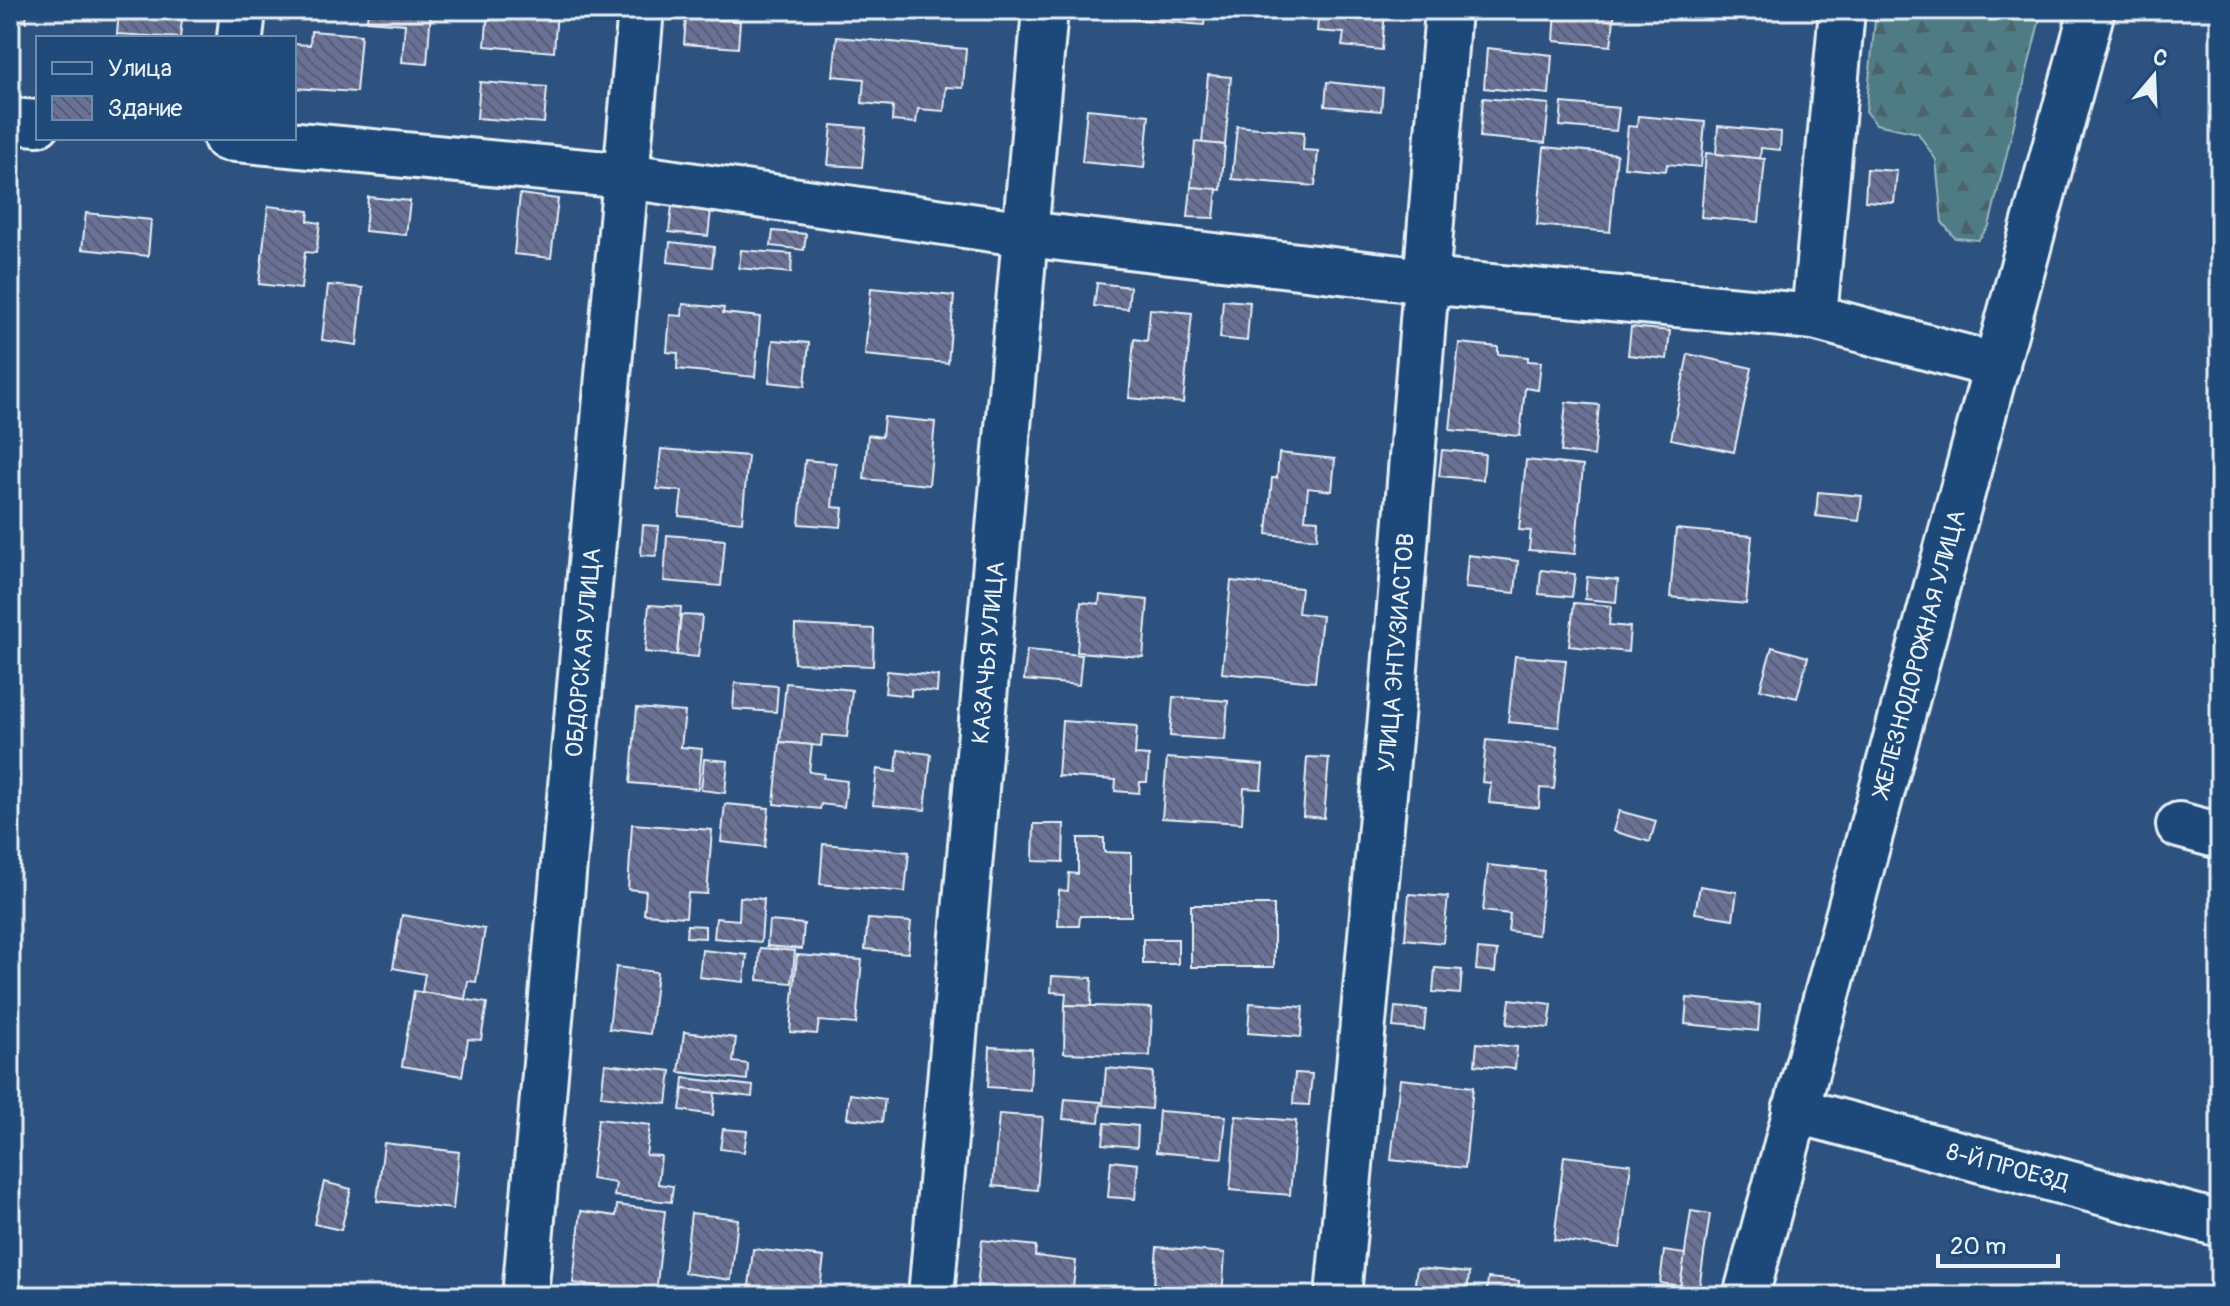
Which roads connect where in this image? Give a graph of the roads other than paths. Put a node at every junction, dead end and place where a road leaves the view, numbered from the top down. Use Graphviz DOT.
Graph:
graph roads {
  1 [pos="243,10"];
  2 [pos="641,10"];
  3 [pos="1045,10"];
  4 [pos="1448,10"];
  5 [pos="1842,10"];
  6 [pos="2092,10"];
  7 [pos="240,36"];
  8 [pos="10,121"];
  9 [pos="36,123"];
  10 [pos="250,140"];
  11 [pos="627,176"];
  12 [pos="1026,234"];
  13 [pos="1426,281"];
  14 [pos="1814,317"];
  15 [pos="1997,366"];
  16 [pos="1795,1110"];
  17 [pos="2220,1224"];
  18 [pos="525,1296"];
  19 [pos="931,1296"];
  20 [pos="1338,1296"];
  21 [pos="1746,1296"];
  1 -- 7 [label="street"];
  2 -- 11 [label="street, ОБДОРСКАЯ УЛИЦА"];
  3 -- 12 [label="street, КАЗАЧЬЯ УЛИЦА"];
  4 -- 13 [label="street, УЛИЦА ЭНТУЗИАСТОВ"];
  5 -- 14 [label="street"];
  6 -- 15 [label="street, ЖЕЛЕЗНОДОРОЖНАЯ УЛИЦА"];
  8 -- 9 [label="street"];
  10 -- 11 [label="street"];
  11 -- 12 [label="street"];
  11 -- 18 [label="street, ОБДОРСКАЯ УЛИЦА"];
  12 -- 13 [label="street"];
  12 -- 19 [label="street, КАЗАЧЬЯ УЛИЦА"];
  13 -- 14 [label="street"];
  13 -- 20 [label="street, УЛИЦА ЭНТУЗИАСТОВ"];
  14 -- 15 [label="street"];
  15 -- 16 [label="street, ЖЕЛЕЗНОДОРОЖНАЯ УЛИЦА"];
  16 -- 17 [label="street, 8-Й ПРОЕЗД"];
  16 -- 21 [label="street, ЖЕЛЕЗНОДОРОЖНАЯ УЛИЦА"];
}
